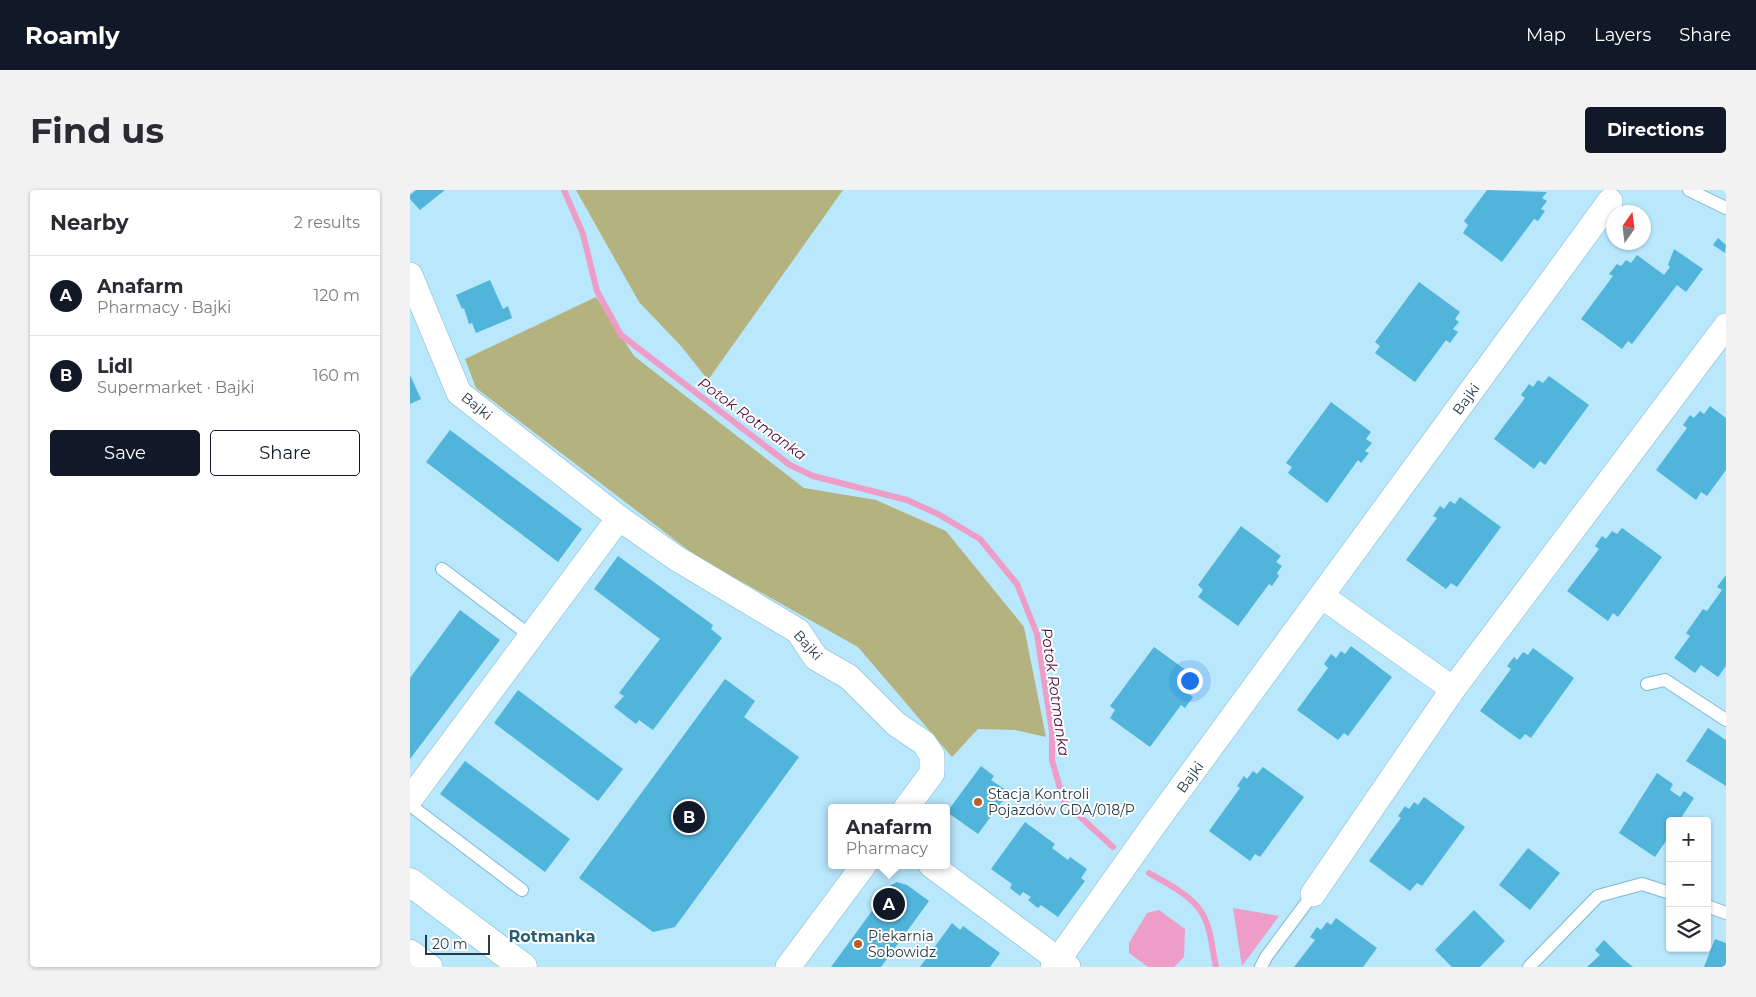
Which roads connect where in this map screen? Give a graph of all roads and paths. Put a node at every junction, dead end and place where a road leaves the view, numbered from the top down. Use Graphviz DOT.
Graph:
graph roads {
  1 [pos="1689,190"];
  2 [pos="1610,201"];
  3 [pos="1726,208"];
  4 [pos="410,274"];
  5 [pos="1726,326"];
  6 [pos="619,518"];
  7 [pos="442,569"];
  8 [pos="1323,596"];
  9 [pos="532,637"];
  10 [pos="1646,684"];
  11 [pos="1452,689"];
  12 [pos="1726,720"];
  13 [pos="410,799"];
  14 [pos="909,804"];
  15 [pos="410,805"];
  16 [pos="861,869"];
  17 [pos="937,869"];
  18 [pos="410,882"];
  19 [pos="522,890"];
  20 [pos="1666,892"];
  21 [pos="1313,894"];
  22 [pos="1710,907"];
  23 [pos="1726,913"];
  24 [pos="410,952"];
  25 [pos="1060,964"];
  26 [pos="430,967"];
  27 [pos="523,967"];
  28 [pos="788,967"];
  29 [pos="1261,967"];
  30 [pos="1530,967"];
  1 -- 3 [label="lane"];
  2 -- 8 [label="street, Bajki"];
  4 -- 6 [label="street, Bajki"];
  5 -- 11 [label="street"];
  6 -- 9 [label="street"];
  6 -- 14 [label="street, Bajki"];
  7 -- 9 [label="lane"];
  8 -- 11 [label="street"];
  8 -- 25 [label="street, Bajki"];
  9 -- 13 [label="street"];
  10 -- 12 [label="lane"];
  11 -- 21 [label="street"];
  15 -- 19 [label="lane"];
  16 -- 28 [label="street"];
  17 -- 25 [label="street, Bajki"];
  18 -- 27 [label="main road"];
  20 -- 30 [label="lane"];
  21 -- 29 [label="lane"];
  22 -- 23 [label="lane"];
  24 -- 26 [label="street"];
}
